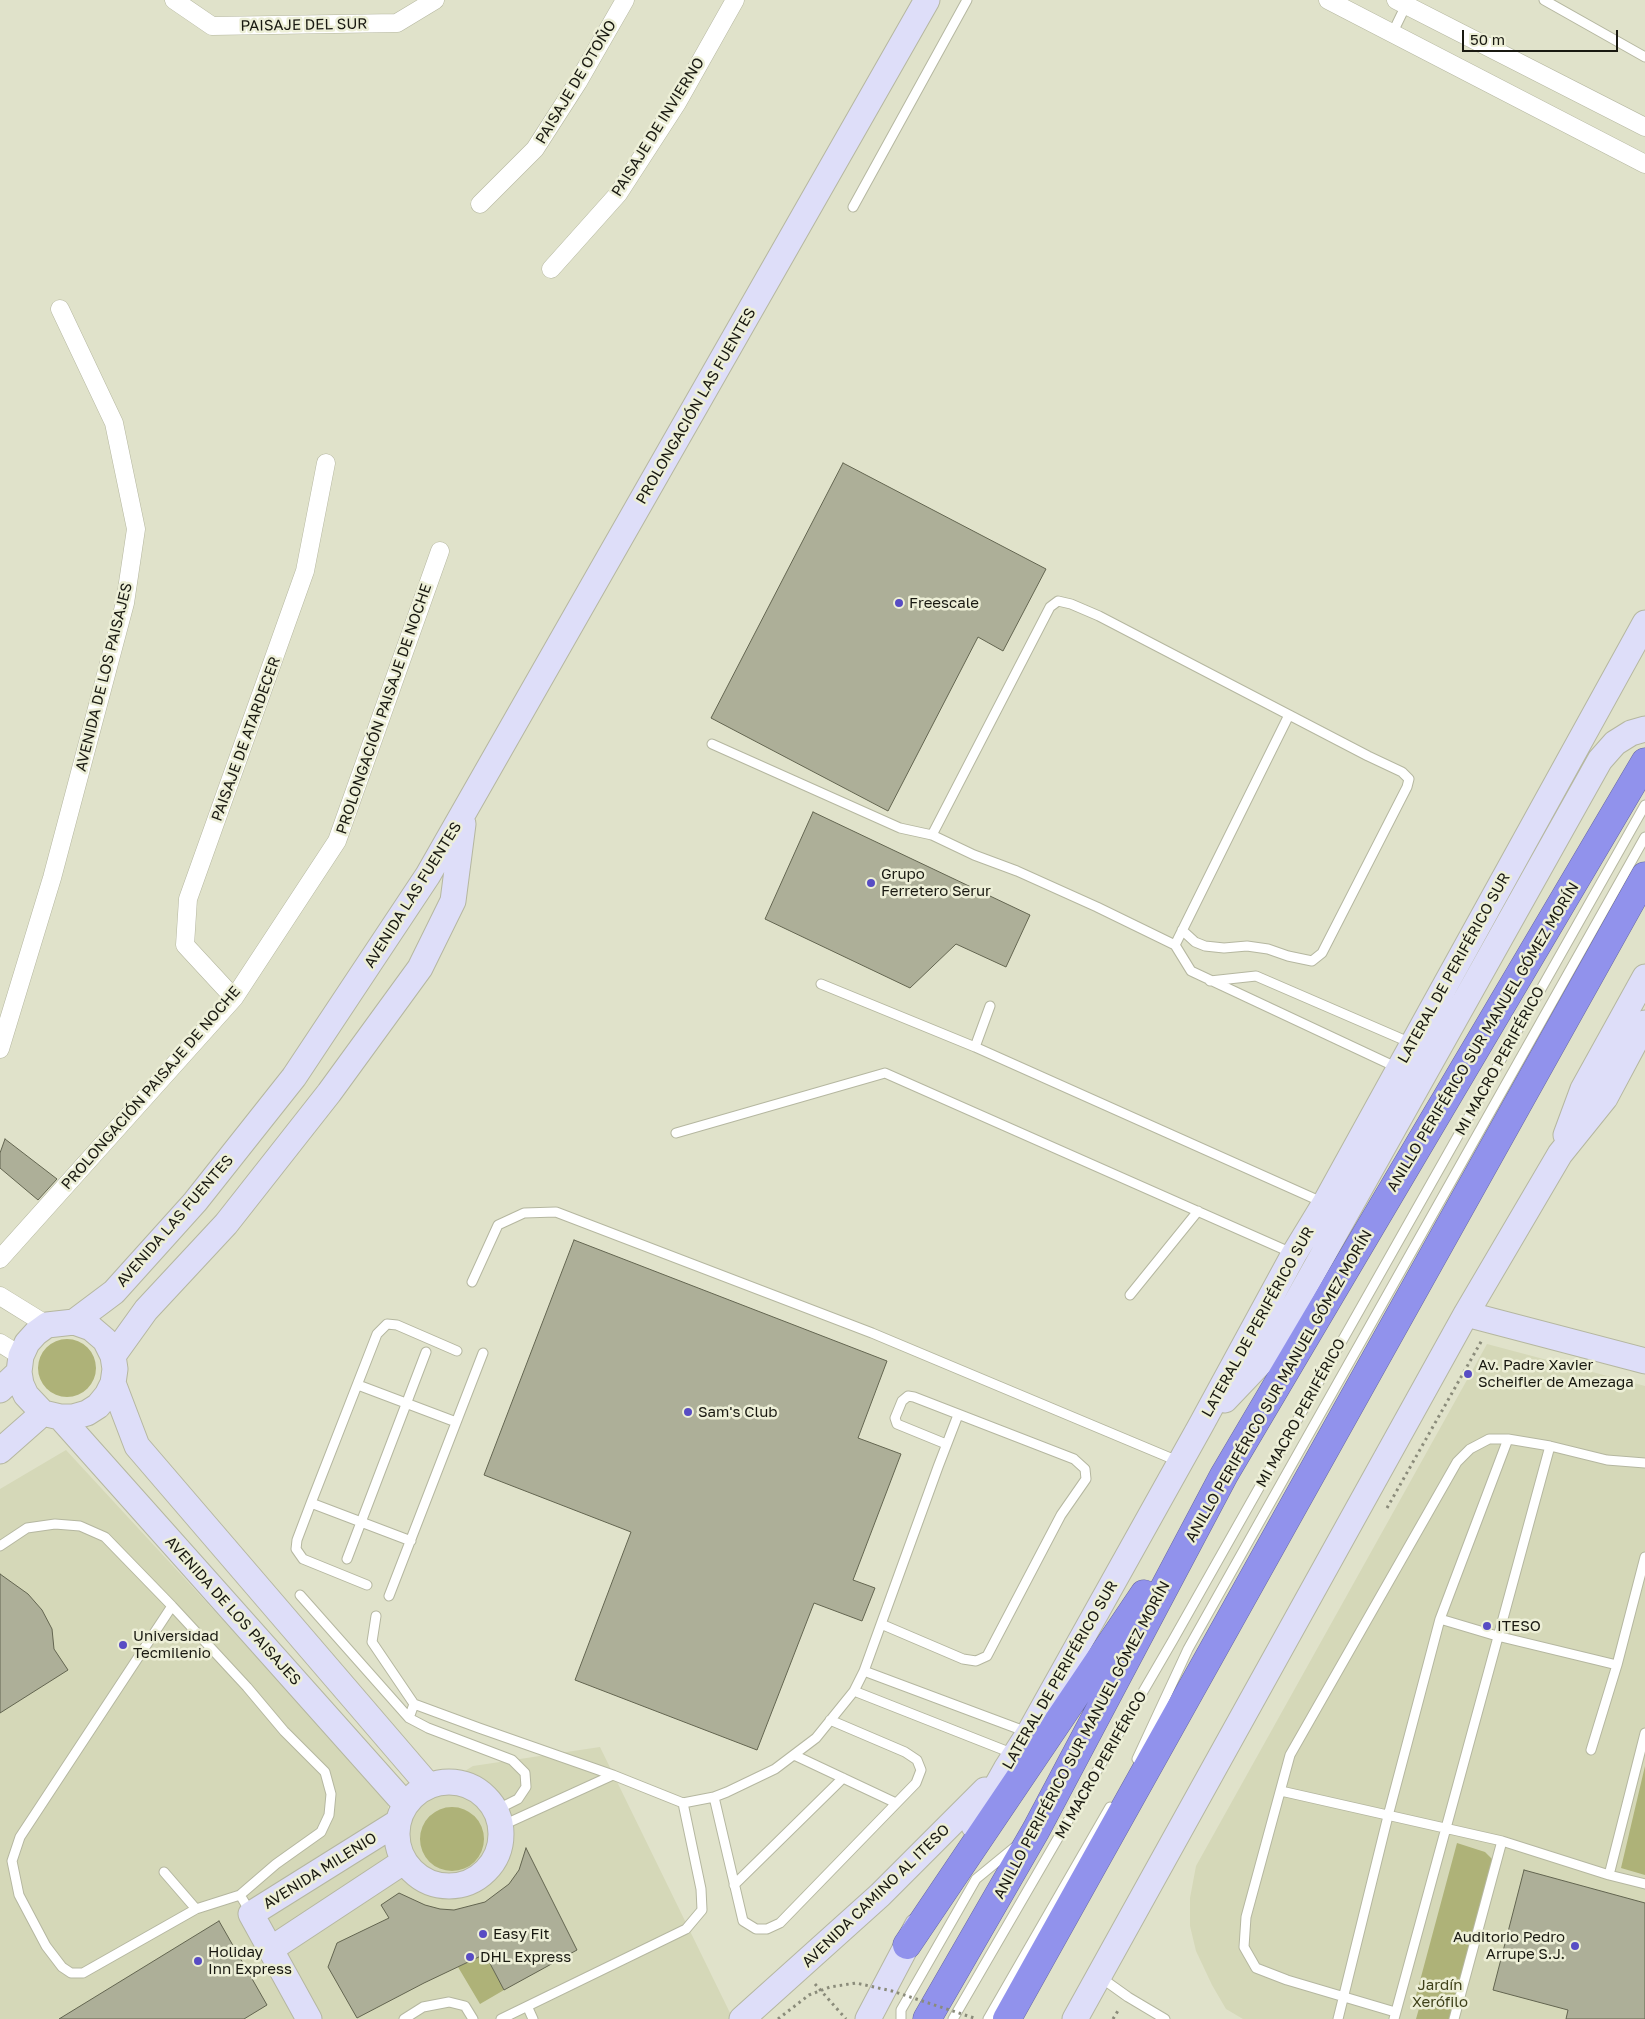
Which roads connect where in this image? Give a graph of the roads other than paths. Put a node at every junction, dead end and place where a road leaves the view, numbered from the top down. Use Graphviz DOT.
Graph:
graph roads {
  1 [pos="174,0"];
  2 [pos="435,0"];
  3 [pos="625,0"];
  4 [pos="735,0"];
  5 [pos="927,0"];
  6 [pos="967,0"];
  7 [pos="1328,0"];
  8 [pos="1544,0"];
  9 [pos="1403,2"];
  10 [pos="1392,34"];
  11 [pos="1645,57"];
  12 [pos="1645,127"];
  13 [pos="1645,164"];
  14 [pos="480,204"];
  15 [pos="853,207"];
  16 [pos="551,269"];
  17 [pos="60,309"];
  18 [pos="326,463"];
  19 [pos="440,550"];
  20 [pos="1645,623"];
  21 [pos="1289,715"];
  22 [pos="1645,729"];
  23 [pos="712,744"];
  24 [pos="1645,762"];
  25 [pos="1645,805"];
  26 [pos="465,812"];
  27 [pos="932,835"];
  28 [pos="1645,838"];
  29 [pos="1645,876"];
  30 [pos="1182,930"];
  31 [pos="1175,945"];
  32 [pos="1645,978"];
  33 [pos="1210,981"];
  34 [pos="821,984"];
  35 [pos="234,998"];
  36 [pos="990,1006"];
  37 [pos="1645,1023"];
  38 [pos="1412,1044"];
  39 [pos="975,1047"];
  40 [pos="0,1049"];
  41 [pos="1399,1068"];
  42 [pos="676,1133"];
  43 [pos="1560,1154"];
  44 [pos="1325,1203"];
  45 [pos="1198,1211"];
  46 [pos="1294,1254"];
  47 [pos="0,1259"];
  48 [pos="472,1282"];
  49 [pos="1130,1295"];
  50 [pos="0,1296"];
  51 [pos="1466,1314"];
  52 [pos="74,1322"];
  53 [pos="47,1325"];
  54 [pos="457,1351"];
  55 [pos="426,1352"];
  56 [pos="483,1353"];
  57 [pos="113,1356"];
  58 [pos="13,1357"];
  59 [pos="1645,1361"];
  60 [pos="113,1383"];
  61 [pos="358,1385"];
  62 [pos="0,1390"];
  63 [pos="407,1403"];
  64 [pos="52,1415"];
  65 [pos="958,1415"];
  66 [pos="456,1422"];
  67 [pos="1201,1425"];
  68 [pos="1508,1439"];
  69 [pos="946,1444"];
  70 [pos="1550,1446"];
  71 [pos="0,1451"];
  72 [pos="1180,1462"];
  73 [pos="1645,1463"];
  74 [pos="1224,1475"];
  75 [pos="311,1502"];
  76 [pos="362,1522"];
  77 [pos="411,1541"];
  78 [pos="0,1546"];
  79 [pos="1645,1557"];
  80 [pos="347,1559"];
  81 [pos="366,1585"];
  82 [pos="300,1595"];
  83 [pos="389,1596"];
  84 [pos="172,1606"];
  85 [pos="376,1616"];
  86 [pos="1440,1619"];
  87 [pos="881,1624"];
  88 [pos="1497,1636"];
  89 [pos="1617,1665"];
  90 [pos="864,1670"];
  91 [pos="854,1691"];
  92 [pos="414,1704"];
  93 [pos="409,1718"];
  94 [pos="830,1720"];
  95 [pos="1029,1733"];
  96 [pos="1645,1733"];
  97 [pos="1591,1750"];
  98 [pos="794,1755"];
  99 [pos="1011,1762"];
  100 [pos="1132,1768"];
  101 [pos="613,1775"];
  102 [pos="843,1778"];
  103 [pos="428,1786"];
  104 [pos="1281,1791"];
  105 [pos="714,1797"];
  106 [pos="1112,1802"];
  107 [pos="683,1803"];
  108 [pos="896,1803"];
  109 [pos="402,1813"];
  110 [pos="1388,1816"];
  111 [pos="498,1818"];
  112 [pos="1445,1828"];
  113 [pos="1036,1830"];
  114 [pos="1502,1841"];
  115 [pos="403,1862"];
  116 [pos="164,1872"];
  117 [pos="1610,1875"];
  118 [pos="734,1884"];
  119 [pos="1645,1884"];
  120 [pos="245,1905"];
  121 [pos="196,1909"];
  122 [pos="907,1946"];
  123 [pos="271,1949"];
  124 [pos="1099,1976"];
  125 [pos="1342,1997"];
  126 [pos="528,2008"];
  127 [pos="1394,2016"];
  128 [pos="309,2019"];
  129 [pos="404,2019"];
  130 [pos="473,2019"];
  131 [pos="501,2019"];
  132 [pos="533,2019"];
  133 [pos="742,2019"];
  134 [pos="868,2019"];
  135 [pos="900,2019"];
  136 [pos="926,2019"];
  137 [pos="953,2019"];
  138 [pos="988,2019"];
  139 [pos="1007,2019"];
  140 [pos="1074,2019"];
  141 [pos="1165,2019"];
  142 [pos="1338,2019"];
  143 [pos="1454,2019"];
  1 -- 2 [label="street, PAISAJE DEL SUR"];
  3 -- 14 [label="street, PAISAJE DE OTOÑO"];
  4 -- 16 [label="street, PAISAJE DE INVIERNO"];
  5 -- 26 [label="street, PROLONGACIÓN LAS FUENTES"];
  6 -- 15 [label="lane"];
  7 -- 10 [label="street"];
  8 -- 11 [label="lane"];
  9 -- 10 [label="lane"];
  9 -- 12 [label="street"];
  10 -- 13 [label="street"];
  17 -- 40 [label="street, AVENIDA DE LOS PAISAJES"];
  18 -- 35 [label="street, PAISAJE DE ATARDECER"];
  19 -- 35 [label="street, PROLONGACIÓN PAISAJE DE NOCHE"];
  20 -- 38 [label="street, LATERAL DE PERIFÉRICO SUR"];
  21 -- 27 [label="lane"];
  21 -- 30 [label="lane"];
  21 -- 30 [label="lane"];
  22 -- 67 [label="street"];
  23 -- 27 [label="lane"];
  24 -- 74 [label="highway, ANILLO PERIFÉRICO SUR MANUEL GÓMEZ MORÍN"];
  25 -- 137 [label="lane, MI MACRO PERIFÉRICO"];
  26 -- 52 [label="street, AVENIDA LAS FUENTES"];
  26 -- 57 [label="street, AVENIDA LAS FUENTES"];
  27 -- 31 [label="lane"];
  28 -- 100 [label="lane, MI MACRO PERIFÉRICO"];
  29 -- 139 [label="highway"];
  30 -- 31 [label="lane"];
  31 -- 33 [label="lane"];
  32 -- 43 [label="street"];
  33 -- 38 [label="lane"];
  33 -- 41 [label="lane"];
  34 -- 39 [label="lane"];
  35 -- 47 [label="street, PROLONGACIÓN PAISAJE DE NOCHE"];
  36 -- 39 [label="lane"];
  37 -- 43 [label="street"];
  38 -- 41 [label="street, LATERAL DE PERIFÉRICO SUR"];
  39 -- 44 [label="lane"];
  41 -- 44 [label="street, LATERAL DE PERIFÉRICO SUR"];
  42 -- 45 [label="lane"];
  43 -- 51 [label="street"];
  44 -- 46 [label="street, LATERAL DE PERIFÉRICO SUR"];
  45 -- 46 [label="lane"];
  45 -- 49 [label="lane"];
  46 -- 67 [label="street, LATERAL DE PERIFÉRICO SUR"];
  48 -- 72 [label="lane"];
  50 -- 53 [label="street"];
  51 -- 59 [label="street"];
  51 -- 124 [label="street"];
  52 -- 53 [label="street"];
  52 -- 57 [label="street"];
  53 -- 58 [label="street"];
  54 -- 61 [label="lane"];
  55 -- 63 [label="lane"];
  56 -- 66 [label="lane"];
  57 -- 60 [label="street"];
  58 -- 62 [label="street"];
  58 -- 64 [label="street"];
  60 -- 64 [label="street"];
  60 -- 103 [label="street"];
  61 -- 63 [label="lane"];
  61 -- 75 [label="lane"];
  63 -- 66 [label="lane"];
  63 -- 76 [label="lane"];
  64 -- 71 [label="street"];
  64 -- 109 [label="street, AVENIDA DE LOS PAISAJES"];
  65 -- 69 [label="lane"];
  65 -- 69 [label="lane"];
  65 -- 87 [label="lane"];
  66 -- 77 [label="lane"];
  67 -- 72 [label="street, LATERAL DE PERIFÉRICO SUR"];
  68 -- 70 [label="lane"];
  68 -- 86 [label="lane"];
  68 -- 104 [label="lane"];
  69 -- 87 [label="lane"];
  70 -- 73 [label="lane"];
  70 -- 88 [label="lane"];
  72 -- 95 [label="street, LATERAL DE PERIFÉRICO SUR"];
  74 -- 113 [label="highway, ANILLO PERIFÉRICO SUR MANUEL GÓMEZ MORÍN"];
  74 -- 122 [label="highway"];
  75 -- 76 [label="lane"];
  75 -- 81 [label="lane"];
  76 -- 77 [label="lane"];
  76 -- 80 [label="lane"];
  77 -- 83 [label="lane"];
  78 -- 84 [label="lane"];
  79 -- 89 [label="lane"];
  82 -- 93 [label="lane"];
  84 -- 120 [label="lane"];
  84 -- 121 [label="lane"];
  85 -- 92 [label="lane"];
  86 -- 88 [label="lane"];
  86 -- 110 [label="lane"];
  87 -- 90 [label="lane"];
  88 -- 89 [label="lane"];
  88 -- 112 [label="lane"];
  89 -- 97 [label="lane"];
  90 -- 91 [label="lane"];
  90 -- 95 [label="lane"];
  91 -- 94 [label="lane"];
  91 -- 99 [label="lane"];
  92 -- 93 [label="lane"];
  92 -- 101 [label="lane"];
  93 -- 111 [label="lane"];
  94 -- 98 [label="lane"];
  94 -- 108 [label="lane"];
  95 -- 99 [label="street, LATERAL DE PERIFÉRICO SUR"];
  96 -- 117 [label="lane"];
  98 -- 102 [label="lane"];
  98 -- 105 [label="lane"];
  99 -- 122 [label="street, LATERAL DE PERIFÉRICO SUR"];
  99 -- 133 [label="street, AVENIDA CAMINO AL ITESO"];
  101 -- 107 [label="lane"];
  101 -- 111 [label="lane"];
  102 -- 108 [label="lane"];
  102 -- 118 [label="lane"];
  103 -- 109 [label="street"];
  103 -- 111 [label="street"];
  104 -- 110 [label="lane"];
  104 -- 125 [label="lane"];
  105 -- 107 [label="lane"];
  105 -- 118 [label="lane"];
  106 -- 138 [label="lane, MI MACRO PERIFÉRICO"];
  107 -- 126 [label="lane"];
  108 -- 118 [label="lane"];
  109 -- 115 [label="street"];
  109 -- 120 [label="street, AVENIDA MILENIO"];
  110 -- 112 [label="lane"];
  110 -- 125 [label="lane"];
  111 -- 115 [label="street"];
  112 -- 114 [label="lane"];
  112 -- 127 [label="lane"];
  113 -- 135 [label="lane"];
  113 -- 136 [label="highway, ANILLO PERIFÉRICO SUR MANUEL GÓMEZ MORÍN"];
  114 -- 117 [label="lane"];
  114 -- 143 [label="lane"];
  115 -- 123 [label="street"];
  116 -- 121 [label="lane"];
  117 -- 119 [label="lane"];
  120 -- 121 [label="lane"];
  120 -- 123 [label="street, AVENIDA MILENIO"];
  122 -- 134 [label="street, LATERAL DE PERIFÉRICO SUR"];
  123 -- 128 [label="street, AVENIDA MILENIO"];
  124 -- 140 [label="street"];
  124 -- 141 [label="lane"];
  125 -- 127 [label="lane"];
  125 -- 142 [label="lane"];
  126 -- 131 [label="lane"];
  126 -- 132 [label="lane"];
  129 -- 130 [label="lane"];
}
